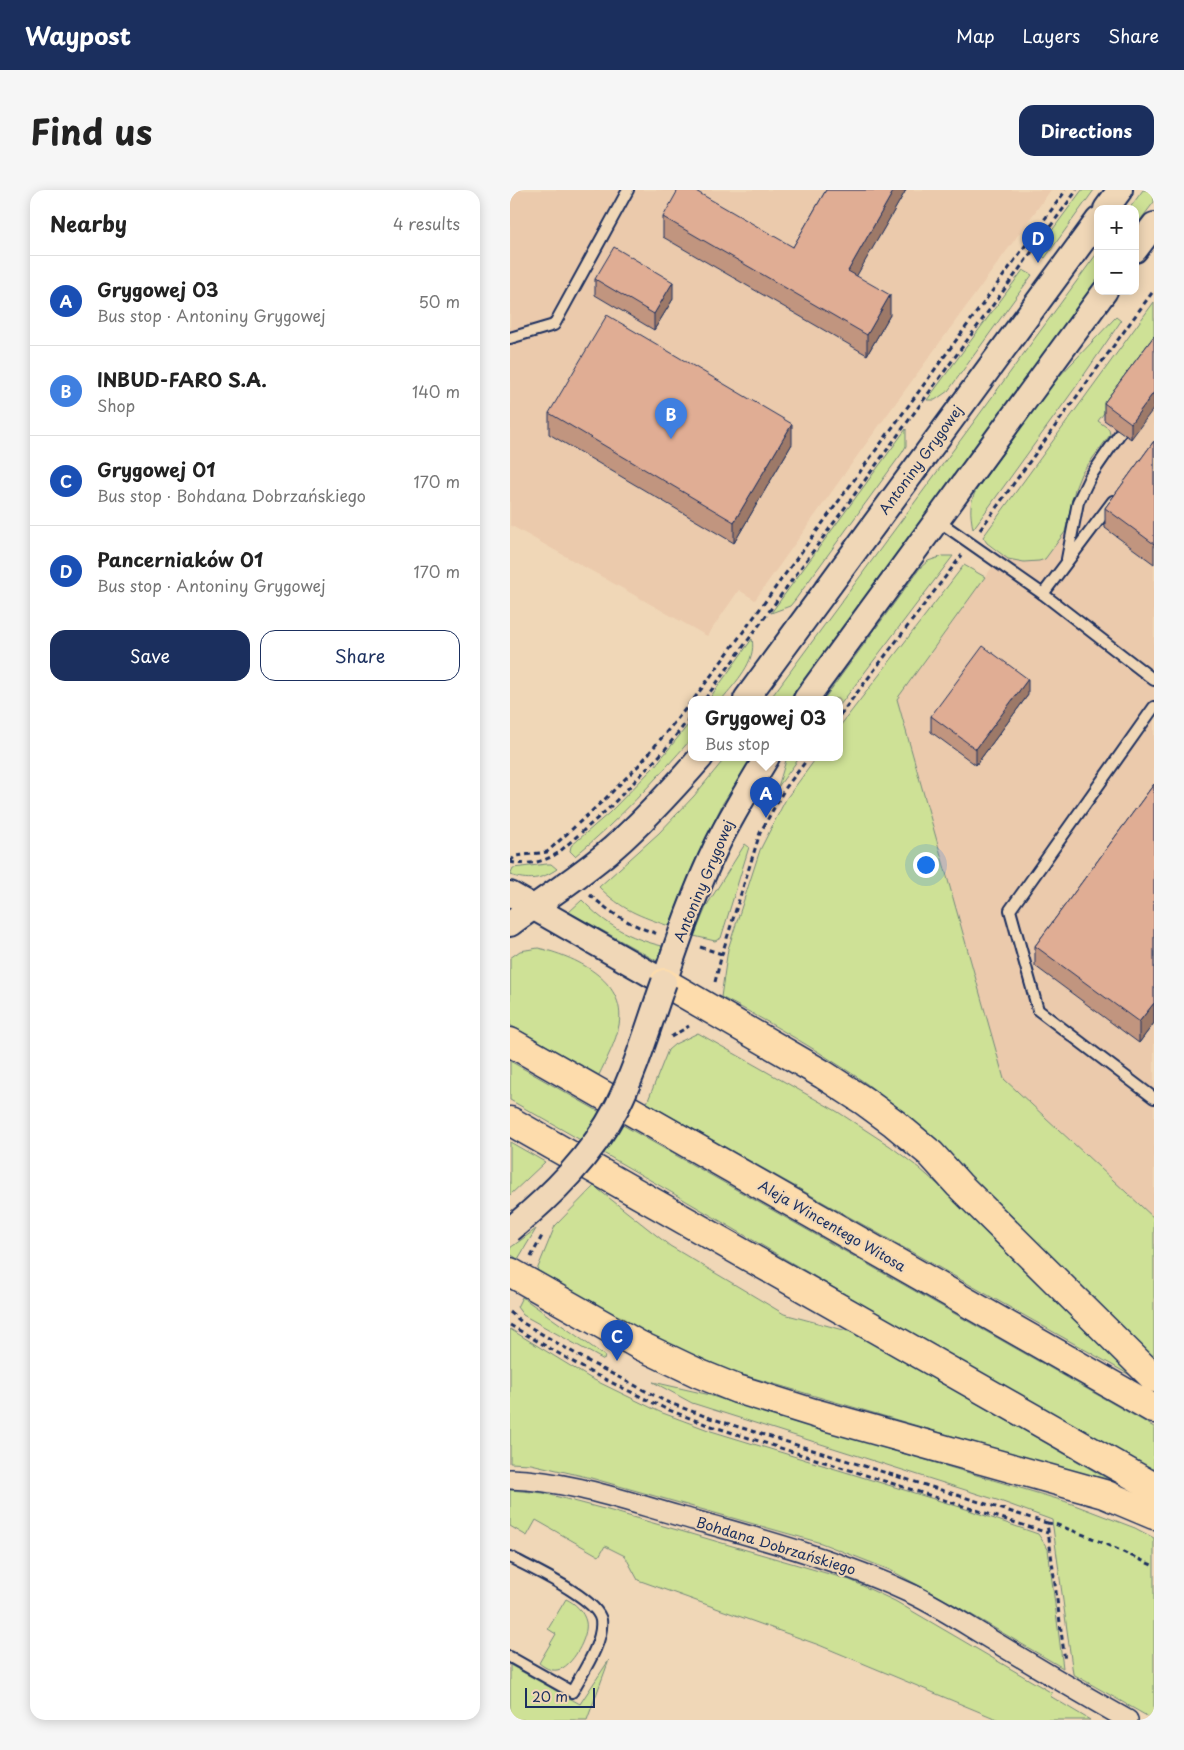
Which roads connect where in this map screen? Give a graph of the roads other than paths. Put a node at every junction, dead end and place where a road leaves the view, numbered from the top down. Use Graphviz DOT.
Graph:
graph roads {
  1 [pos="628,190"];
  2 [pos="1120,190"];
  3 [pos="1109,205"];
  4 [pos="1094,225"];
  5 [pos="1154,225"];
  6 [pos="1139,245"];
  7 [pos="1102,295"];
  8 [pos="510,338"];
  9 [pos="1121,432"];
  10 [pos="1119,493"];
  11 [pos="937,520"];
  12 [pos="1066,563"];
  13 [pos="1043,594"];
  14 [pos="1154,680"];
  15 [pos="748,696"];
  16 [pos="808,696"];
  17 [pos="1154,707"];
  18 [pos="697,761"];
  19 [pos="765,761"];
  20 [pos="510,894"];
  21 [pos="534,907"];
  22 [pos="510,924"];
  23 [pos="664,982"];
  24 [pos="510,1042"];
  25 [pos="1154,1098"];
  26 [pos="510,1121"];
  27 [pos="510,1230"];
  28 [pos="519,1268"];
  29 [pos="1154,1378"];
  30 [pos="1154,1409"];
  31 [pos="510,1479"];
  32 [pos="1154,1487"];
  33 [pos="1154,1514"];
  34 [pos="510,1557"];
  35 [pos="510,1657"];
  36 [pos="1128,1720"];
  1 -- 8 [label="lane"];
  2 -- 3 [label="street"];
  4 -- 15 [label="street, Antoniny Grygowej"];
  5 -- 6 [label="street"];
  7 -- 11 [label="street"];
  9 -- 12 [label="lane"];
  10 -- 12 [label="lane"];
  11 -- 13 [label="lane"];
  11 -- 16 [label="street"];
  12 -- 13 [label="lane"];
  13 -- 14 [label="lane"];
  17 -- 25 [label="lane"];
  18 -- 21 [label="street"];
  19 -- 23 [label="street, Antoniny Grygowej"];
  20 -- 21 [label="street"];
  21 -- 22 [label="street"];
  21 -- 23 [label="street"];
  23 -- 27 [label="street, Antoniny Grygowej, bridge"];
  23 -- 29 [label="main road"];
  24 -- 30 [label="main road, Aleja Wincentego Witosa"];
  26 -- 32 [label="main road"];
  28 -- 33 [label="main road"];
  31 -- 36 [label="street, Bohdana Dobrzańskiego"];
  34 -- 35 [label="lane"];
}
